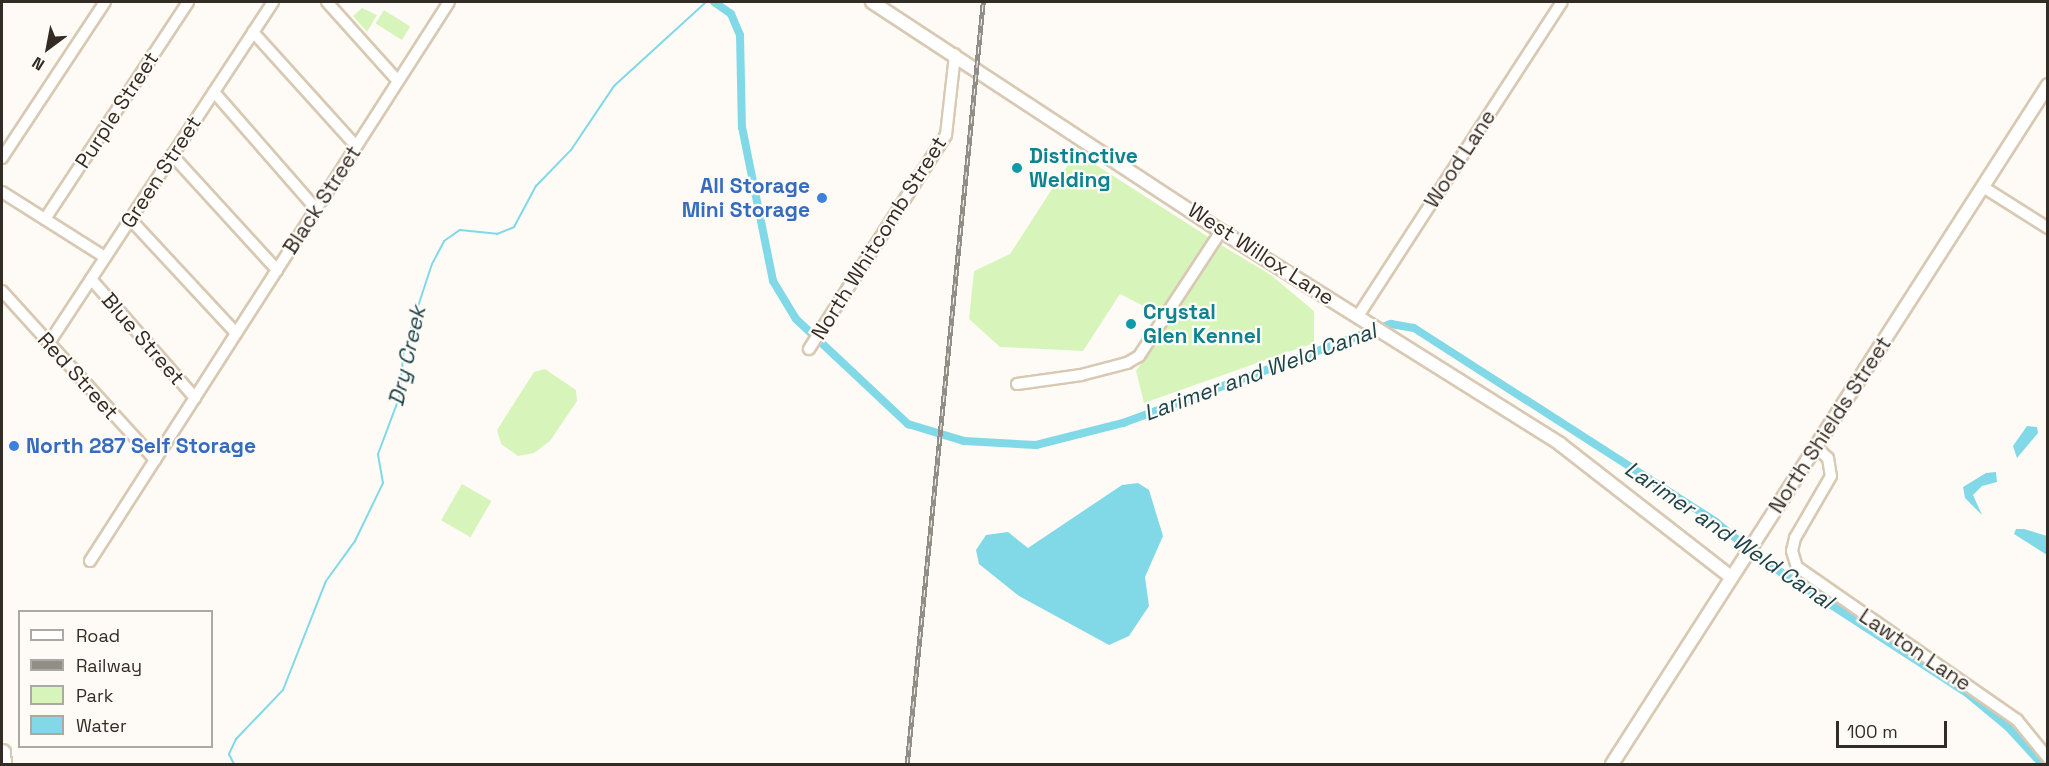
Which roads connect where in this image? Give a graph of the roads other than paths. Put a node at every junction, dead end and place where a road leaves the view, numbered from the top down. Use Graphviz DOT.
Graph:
graph roads {
  1 [pos="105,2"];
  2 [pos="188,2"];
  3 [pos="273,2"];
  4 [pos="327,2"];
  5 [pos="448,2"];
  6 [pos="872,2"];
  7 [pos="1562,2"];
  8 [pos="253,32"];
  9 [pos="955,55"];
  10 [pos="398,81"];
  11 [pos="2048,85"];
  12 [pos="214,92"];
  13 [pos="356,146"];
  14 [pos="172,155"];
  15 [pos="2,158"];
  16 [pos="1983,187"];
  17 [pos="2,192"];
  18 [pos="316,209"];
  19 [pos="45,219"];
  20 [pos="130,219"];
  21 [pos="2048,228"];
  22 [pos="1221,231"];
  23 [pos="105,257"];
  24 [pos="277,270"];
  25 [pos="91,279"];
  26 [pos="2,291"];
  27 [pos="1358,316"];
  28 [pos="236,333"];
  29 [pos="49,343"];
  30 [pos="809,349"];
  31 [pos="1017,384"];
  32 [pos="195,398"];
  33 [pos="1816,447"];
  34 [pos="155,460"];
  35 [pos="90,561"];
  36 [pos="1731,577"];
  37 [pos="2,752"];
  38 [pos="2048,758"];
  39 [pos="3,765"];
  40 [pos="1612,765"];
  1 -- 15 [label="street"];
  2 -- 19 [label="street, Purple Street"];
  3 -- 8 [label="street, Green Street"];
  4 -- 10 [label="street"];
  5 -- 10 [label="street, Black Street"];
  6 -- 9 [label="main road, West Willox Lane"];
  7 -- 27 [label="street, Wood Lane"];
  8 -- 12 [label="street, Green Street"];
  8 -- 13 [label="street"];
  9 -- 22 [label="main road, West Willox Lane"];
  9 -- 30 [label="street, North Whitcomb Street"];
  10 -- 13 [label="street, Black Street"];
  11 -- 16 [label="main road, North Shields Street"];
  12 -- 14 [label="street, Green Street"];
  12 -- 18 [label="street"];
  13 -- 18 [label="street, Black Street"];
  14 -- 20 [label="street, Green Street"];
  14 -- 24 [label="street"];
  16 -- 21 [label="street"];
  16 -- 33 [label="main road, North Shields Street"];
  17 -- 19 [label="street"];
  18 -- 24 [label="street, Black Street"];
  19 -- 23 [label="street"];
  20 -- 23 [label="street, Green Street"];
  20 -- 28 [label="street"];
  22 -- 27 [label="main road, West Willox Lane"];
  22 -- 31 [label="street"];
  23 -- 25 [label="street, Green Street"];
  24 -- 28 [label="street, Black Street"];
  25 -- 29 [label="street, Green Street"];
  25 -- 32 [label="street, Blue Street"];
  26 -- 29 [label="street, Red Street"];
  27 -- 36 [label="main road, West Willox Lane"];
  28 -- 32 [label="street, Black Street"];
  29 -- 34 [label="street, Red Street"];
  32 -- 34 [label="street, Black Street"];
  33 -- 36 [label="main road, North Shields Street"];
  33 -- 38 [label="street, Lawton Lane"];
  34 -- 35 [label="street, Black Street"];
  36 -- 40 [label="main road, North Shields Street"];
  37 -- 39 [label="highway"];
}
